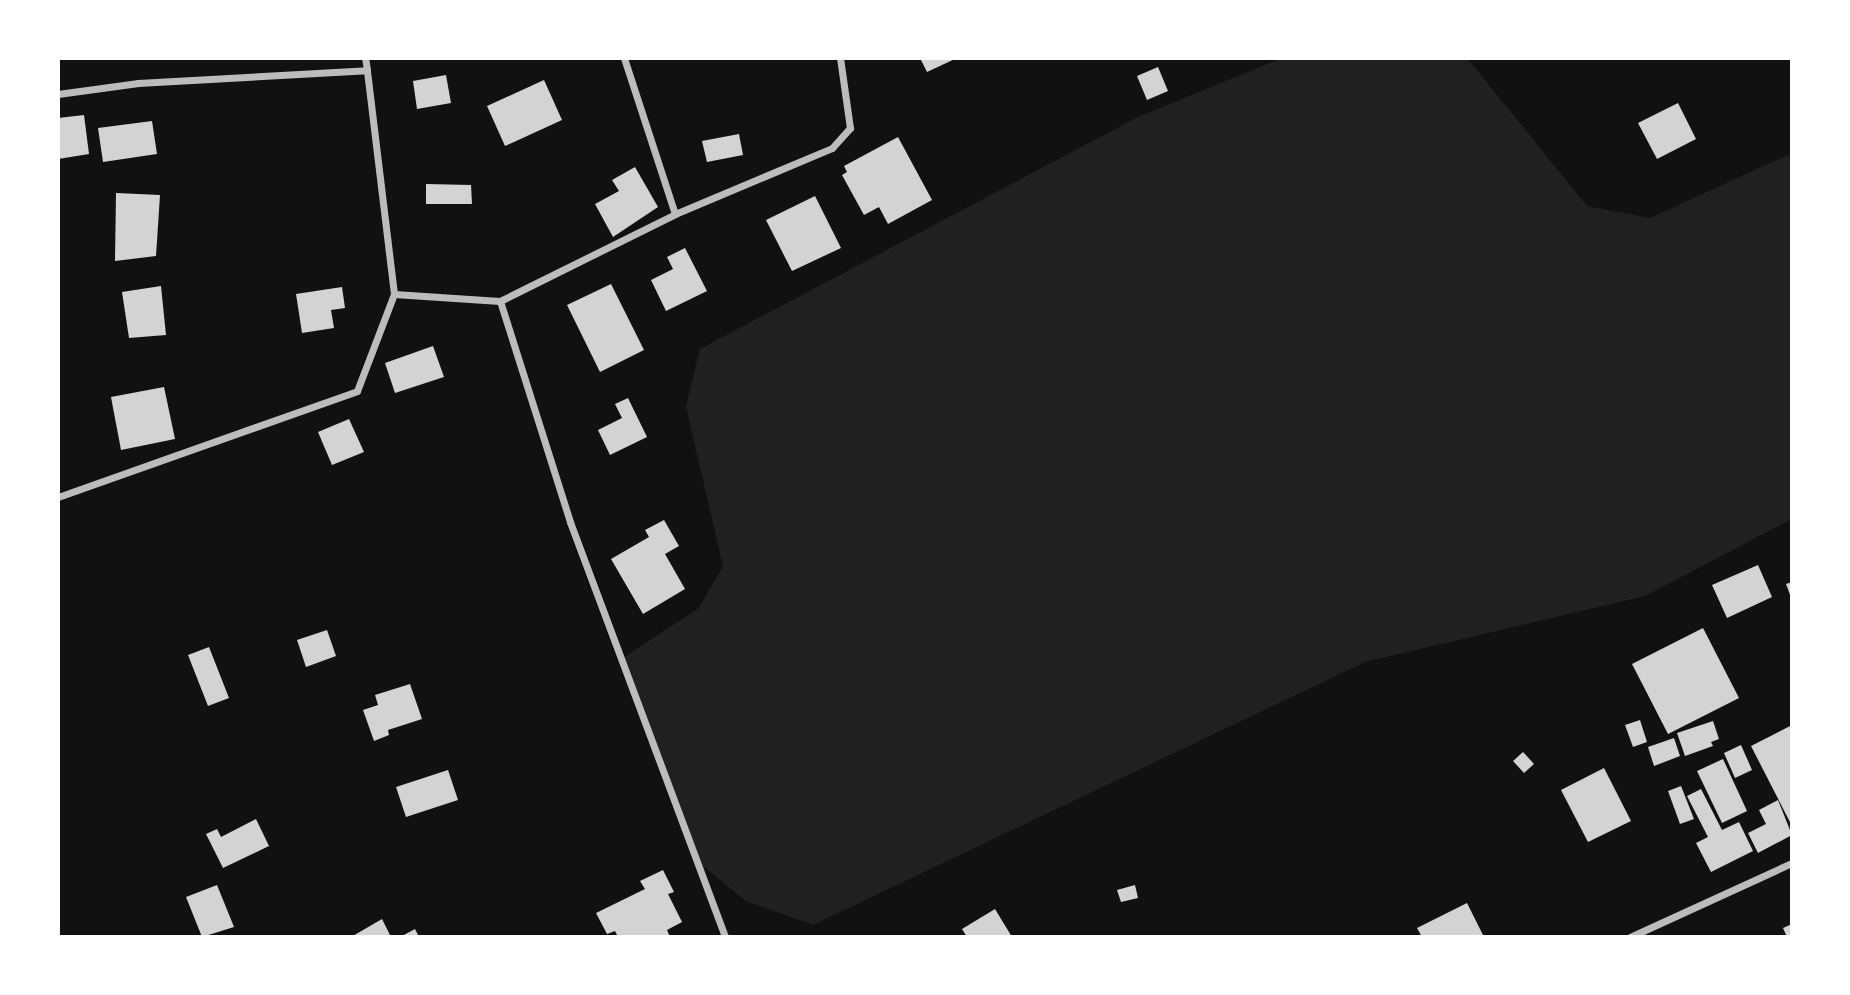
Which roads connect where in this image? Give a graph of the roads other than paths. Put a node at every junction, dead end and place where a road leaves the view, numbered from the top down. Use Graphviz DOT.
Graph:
graph roads {
  1 [pos="365,58"];
  2 [pos="624,58"];
  3 [pos="840,58"];
  4 [pos="367,70"];
  5 [pos="58,94"];
  6 [pos="675,214"];
  7 [pos="394,294"];
  8 [pos="500,301"];
  9 [pos="58,497"];
  10 [pos="1792,863"];
  11 [pos="726,937"];
  12 [pos="1630,937"];
  1 -- 4 [label="street"];
  2 -- 6 [label="street"];
  3 -- 6 [label="street"];
  4 -- 5 [label="street"];
  4 -- 7 [label="street"];
  6 -- 8 [label="street"];
  7 -- 8 [label="street"];
  7 -- 9 [label="street"];
  8 -- 11 [label="street"];
  10 -- 12 [label="street"];
}
